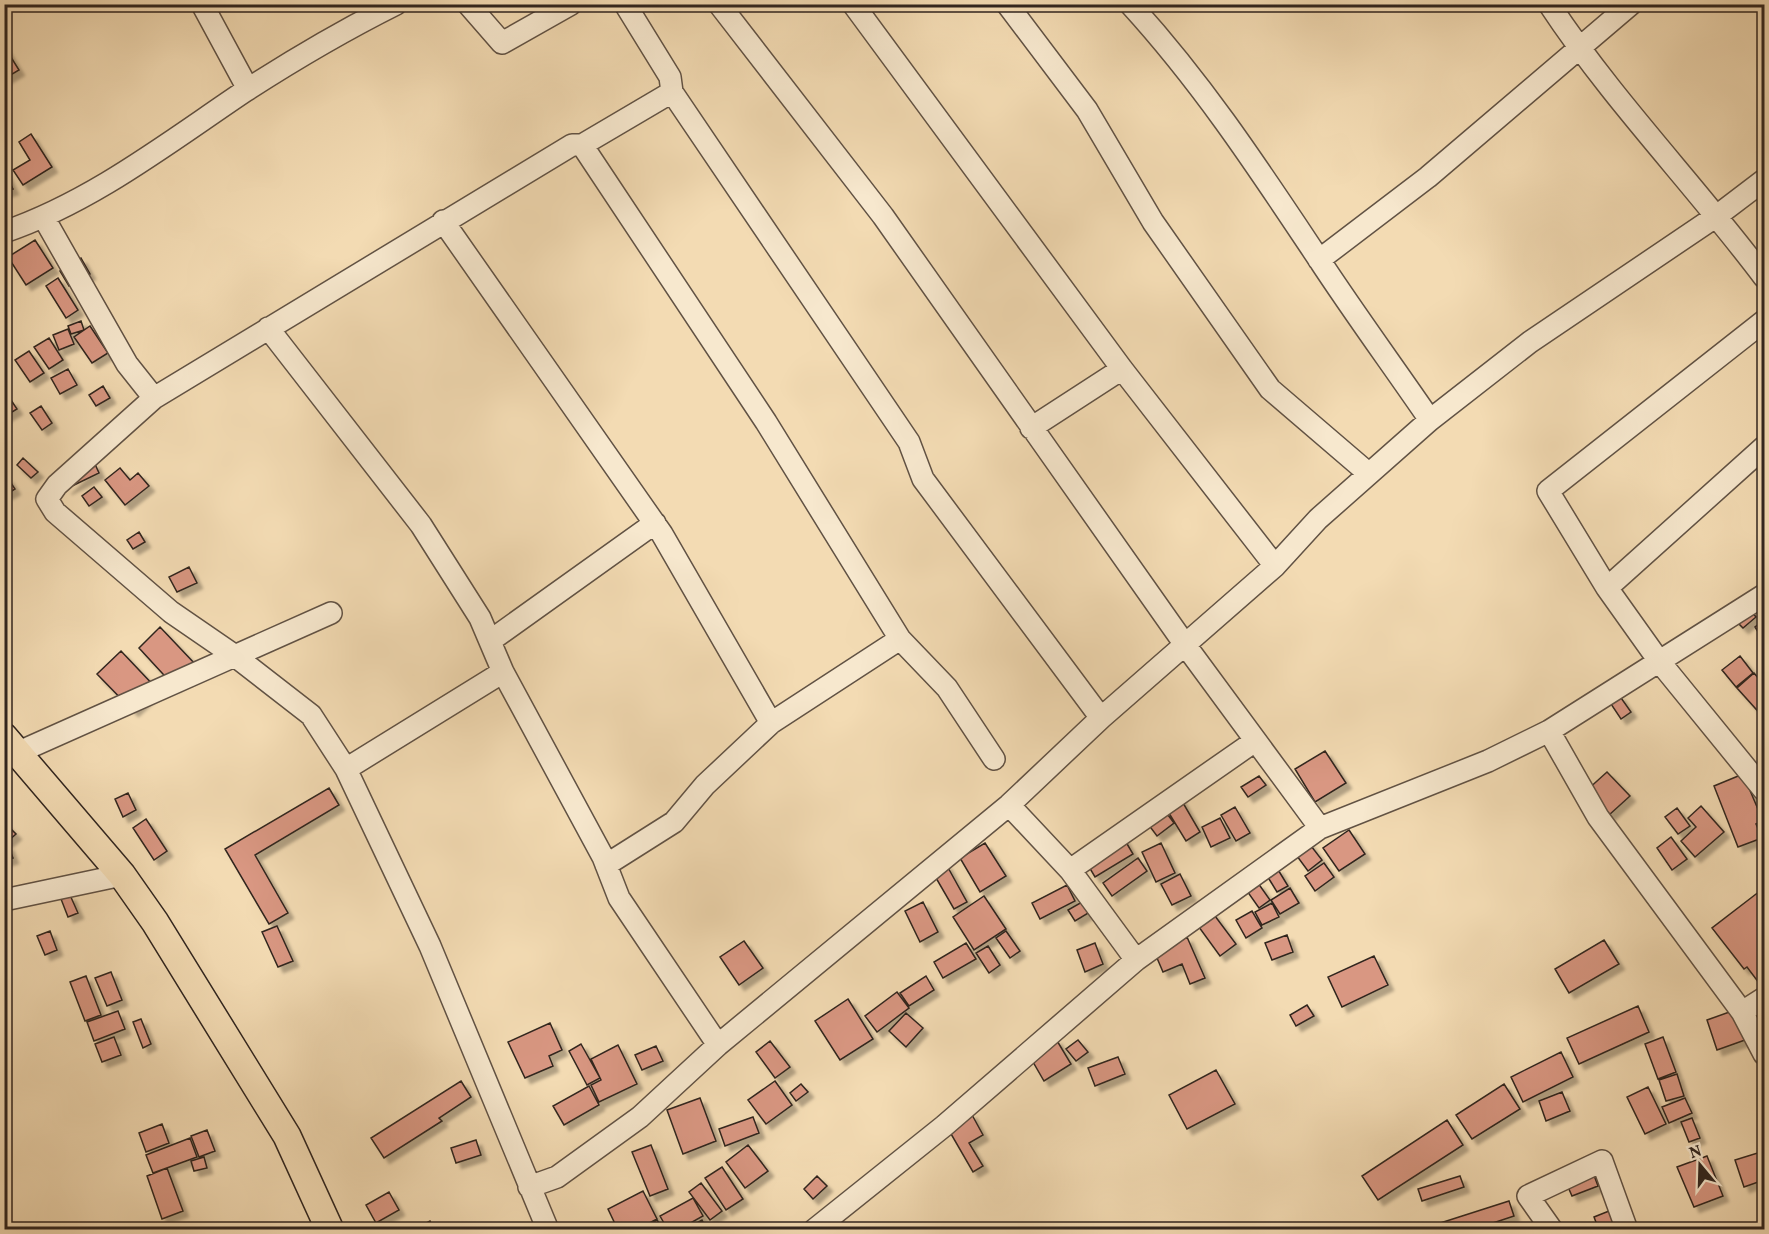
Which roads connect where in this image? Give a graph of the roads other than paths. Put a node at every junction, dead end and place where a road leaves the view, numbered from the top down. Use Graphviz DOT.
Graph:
graph roads {
  1 [pos="202,4"];
  2 [pos="396,4"];
  3 [pos="468,4"];
  4 [pos="571,4"];
  5 [pos="625,4"];
  6 [pos="719,4"];
  7 [pos="853,4"];
  8 [pos="1007,4"];
  9 [pos="1130,4"];
  10 [pos="1549,4"];
  11 [pos="1631,4"];
  12 [pos="1579,49"];
  13 [pos="248,89"];
  14 [pos="672,92"];
  15 [pos="582,145"];
  16 [pos="1764,180"];
  17 [pos="1718,215"];
  18 [pos="44,218"];
  19 [pos="443,221"];
  20 [pos="4,232"];
  21 [pos="1319,260"];
  22 [pos="1764,277"];
  23 [pos="1764,321"];
  24 [pos="268,328"];
  25 [pos="1122,369"];
  26 [pos="154,398"];
  27 [pos="1430,420"];
  28 [pos="1031,428"];
  29 [pos="1764,447"];
  30 [pos="1368,472"];
  31 [pos="655,523"];
  32 [pos="1275,566"];
  33 [pos="1607,588"];
  34 [pos="1764,595"];
  35 [pos="331,613"];
  36 [pos="900,639"];
  37 [pos="490,641"];
  38 [pos="1186,646"];
  39 [pos="235,656"];
  40 [pos="1659,661"];
  41 [pos="503,672"];
  42 [pos="1101,718"];
  43 [pos="771,723"];
  44 [pos="1549,732"];
  45 [pos="1255,741"];
  46 [pos="12,744"];
  47 [pos="994,759"];
  48 [pos="346,769"];
  49 [pos="1764,790"];
  50 [pos="1009,805"];
  51 [pos="1320,828"];
  52 [pos="606,864"];
  53 [pos="1070,870"];
  54 [pos="122,875"];
  55 [pos="4,900"];
  56 [pos="1136,960"];
  57 [pos="1764,998"];
  58 [pos="1742,1012"];
  59 [pos="718,1045"];
  60 [pos="1764,1054"];
  61 [pos="529,1186"];
  62 [pos="330,1230"];
  63 [pos="549,1230"];
  64 [pos="814,1230"];
  65 [pos="1552,1230"];
  66 [pos="1627,1230"];
  1 -- 13 [label="street"];
  2 -- 13 [label="street"];
  3 -- 4 [label="street"];
  5 -- 14 [label="street"];
  6 -- 28 [label="street"];
  7 -- 25 [label="street"];
  8 -- 30 [label="street"];
  9 -- 21 [label="street"];
  10 -- 12 [label="street"];
  11 -- 12 [label="street"];
  12 -- 17 [label="street"];
  12 -- 21 [label="street"];
  13 -- 18 [label="street"];
  14 -- 15 [label="street"];
  14 -- 42 [label="street"];
  15 -- 19 [label="street"];
  15 -- 36 [label="street"];
  16 -- 17 [label="street"];
  17 -- 22 [label="street"];
  17 -- 27 [label="street"];
  18 -- 20 [label="street"];
  18 -- 26 [label="street"];
  19 -- 24 [label="street"];
  19 -- 31 [label="street"];
  21 -- 27 [label="street"];
  23 -- 33 [label="street"];
  24 -- 26 [label="street"];
  24 -- 37 [label="street"];
  25 -- 28 [label="street"];
  25 -- 32 [label="street"];
  26 -- 39 [label="street"];
  27 -- 30 [label="street"];
  28 -- 38 [label="street"];
  29 -- 33 [label="street"];
  30 -- 32 [label="street"];
  31 -- 37 [label="street"];
  31 -- 43 [label="street"];
  32 -- 38 [label="street"];
  33 -- 40 [label="street"];
  34 -- 40 [label="street"];
  35 -- 39 [label="street"];
  36 -- 43 [label="street"];
  36 -- 47 [label="street"];
  37 -- 41 [label="street"];
  38 -- 42 [label="street"];
  38 -- 45 [label="street"];
  39 -- 46 [label="street"];
  39 -- 48 [label="street"];
  40 -- 44 [label="street"];
  40 -- 49 [label="street"];
  41 -- 48 [label="street"];
  41 -- 52 [label="street"];
  42 -- 50 [label="street"];
  43 -- 52 [label="street"];
  44 -- 51 [label="street"];
  44 -- 58 [label="street"];
  45 -- 51 [label="street"];
  45 -- 53 [label="street"];
  46 -- 54 [label="main road"];
  48 -- 61 [label="street"];
  50 -- 53 [label="street"];
  50 -- 59 [label="street"];
  51 -- 56 [label="street"];
  52 -- 59 [label="street"];
  53 -- 56 [label="street"];
  54 -- 55 [label="street"];
  54 -- 62 [label="main road"];
  56 -- 64 [label="street"];
  57 -- 58 [label="street"];
  58 -- 60 [label="street"];
  59 -- 61 [label="street"];
  61 -- 63 [label="street"];
  65 -- 66 [label="street"];
}
